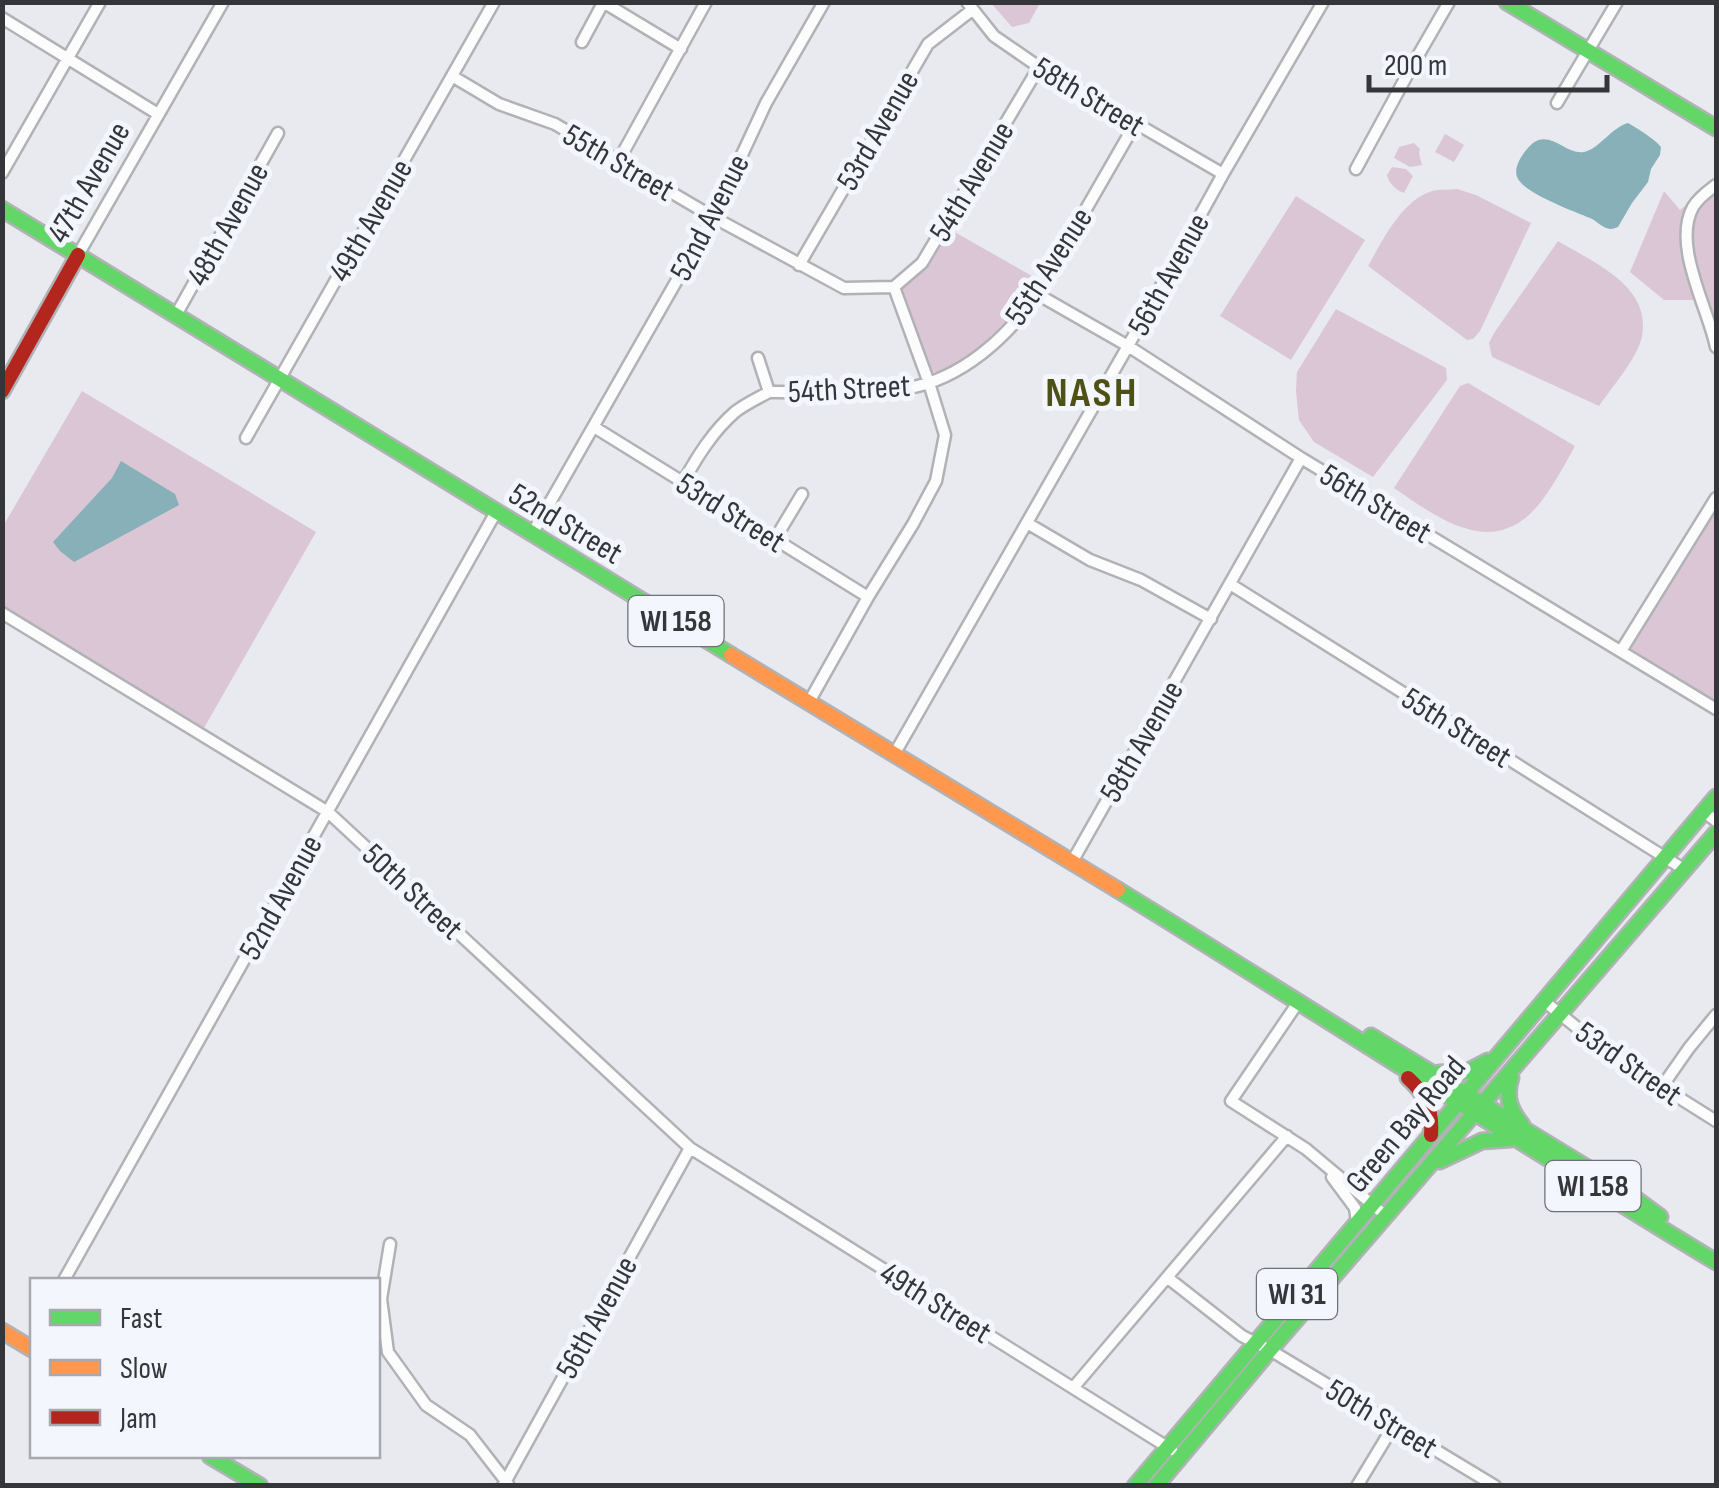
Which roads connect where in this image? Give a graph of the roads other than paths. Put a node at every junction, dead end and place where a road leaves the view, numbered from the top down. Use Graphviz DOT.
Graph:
graph roads {
  1 [pos="100,2"];
  2 [pos="223,2"];
  3 [pos="494,2"];
  4 [pos="706,2"];
  5 [pos="824,2"];
  6 [pos="1323,2"];
  7 [pos="1449,2"];
  8 [pos="1507,2"];
  9 [pos="1617,2"];
  10 [pos="603,3"];
  11 [pos="969,6"];
  12 [pos="2,18"];
  13 [pos="582,42"];
  14 [pos="682,49"];
  15 [pos="1590,50"];
  16 [pos="69,58"];
  17 [pos="1039,67"];
  18 [pos="452,76"];
  19 [pos="1557,103"];
  20 [pos="158,114"];
  21 [pos="1134,124"];
  22 [pos="1716,128"];
  23 [pos="278,133"];
  24 [pos="619,160"];
  25 [pos="1356,169"];
  26 [pos="2,173"];
  27 [pos="1223,174"];
  28 [pos="1716,185"];
  29 [pos="2,209"];
  30 [pos="713,218"];
  31 [pos="78,255"];
  32 [pos="799,265"];
  33 [pos="894,287"];
  34 [pos="1037,294"];
  35 [pos="176,315"];
  36 [pos="1128,346"];
  37 [pos="1716,347"];
  38 [pos="758,358"];
  39 [pos="280,378"];
  40 [pos="929,383"];
  41 [pos="2,391"];
  42 [pos="769,392"];
  43 [pos="594,427"];
  44 [pos="246,438"];
  45 [pos="1301,458"];
  46 [pos="683,482"];
  47 [pos="802,494"];
  48 [pos="1716,498"];
  49 [pos="496,512"];
  50 [pos="1026,523"];
  51 [pos="532,534"];
  52 [pos="776,539"];
  53 [pos="1230,584"];
  54 [pos="868,597"];
  55 [pos="2,613"];
  56 [pos="1210,618"];
  57 [pos="1620,652"];
  58 [pos="809,702"];
  59 [pos="1716,710"];
  60 [pos="895,753"];
  61 [pos="1716,797"];
  62 [pos="328,812"];
  63 [pos="1710,817"];
  64 [pos="1716,832"];
  65 [pos="1664,857"];
  66 [pos="1072,862"];
  67 [pos="1685,870"];
  68 [pos="1544,1001"];
  69 [pos="1304,1004"];
  70 [pos="1560,1014"];
  71 [pos="1716,1016"];
  72 [pos="1530,1018"];
  73 [pos="1366,1044"];
  74 [pos="1504,1050"];
  75 [pos="1432,1071"];
  76 [pos="1514,1071"];
  77 [pos="1662,1088"];
  78 [pos="1473,1103"];
  79 [pos="1716,1121"];
  80 [pos="1431,1135"];
  81 [pos="1287,1136"];
  82 [pos="1522,1136"];
  83 [pos="690,1148"];
  84 [pos="1326,1168"];
  85 [pos="1428,1168"];
  86 [pos="1372,1204"];
  87 [pos="1386,1216"];
  88 [pos="1357,1222"];
  89 [pos="390,1244"];
  90 [pos="1714,1255"];
  91 [pos="65,1278"];
  92 [pos="1168,1278"];
  93 [pos="2,1330"];
  94 [pos="30,1343"];
  95 [pos="1263,1347"];
  96 [pos="1073,1388"];
  97 [pos="1394,1425"];
  98 [pos="1168,1447"];
  99 [pos="1182,1456"];
  100 [pos="213,1458"];
  101 [pos="506,1484"];
  102 [pos="260,1486"];
  103 [pos="1135,1486"];
  104 [pos="1156,1486"];
  105 [pos="1357,1486"];
  106 [pos="1494,1486"];
  1 -- 16 [label="street"];
  2 -- 20 [label="street, 47th Avenue"];
  3 -- 18 [label="street, 49th Avenue"];
  4 -- 14 [label="street"];
  5 -- 30 [label="street, 52nd Avenue"];
  6 -- 27 [label="street, 56th Avenue"];
  7 -- 25 [label="street"];
  8 -- 15 [label="main road"];
  9 -- 15 [label="street"];
  10 -- 13 [label="street"];
  10 -- 14 [label="street"];
  11 -- 17 [label="street, 58th Street"];
  11 -- 32 [label="street, 53rd Avenue"];
  12 -- 16 [label="street"];
  14 -- 24 [label="street"];
  15 -- 19 [label="street"];
  15 -- 22 [label="main road"];
  16 -- 20 [label="street"];
  16 -- 26 [label="street"];
  17 -- 21 [label="street, 58th Street"];
  17 -- 33 [label="street, 54th Avenue"];
  18 -- 24 [label="street, 55th Street"];
  18 -- 39 [label="street, 49th Avenue"];
  20 -- 31 [label="street, 47th Avenue"];
  21 -- 27 [label="street, 58th Street"];
  21 -- 34 [label="street, 55th Avenue"];
  23 -- 35 [label="street, 48th Avenue"];
  24 -- 30 [label="street, 55th Street"];
  27 -- 36 [label="street, 56th Avenue"];
  28 -- 37 [label="street"];
  29 -- 31 [label="main road, 52nd Street / WI 158"];
  30 -- 32 [label="street, 55th Street"];
  30 -- 43 [label="street, 52nd Avenue"];
  31 -- 35 [label="main road, 52nd Street / WI 158"];
  31 -- 41 [label="main road, 47th Avenue"];
  32 -- 33 [label="street, 55th Street"];
  33 -- 40 [label="street"];
  34 -- 36 [label="street, 56th Street"];
  34 -- 40 [label="street, 55th Avenue"];
  35 -- 39 [label="main road, 52nd Street / WI 158"];
  36 -- 45 [label="street, 56th Street"];
  36 -- 50 [label="street, 56th Avenue"];
  38 -- 42 [label="street"];
  39 -- 44 [label="street, 49th Avenue"];
  39 -- 49 [label="main road, 52nd Street / WI 158"];
  40 -- 42 [label="street, 54th Street"];
  40 -- 54 [label="street"];
  42 -- 46 [label="street"];
  43 -- 46 [label="street, 53rd Street"];
  43 -- 51 [label="street, 52nd Avenue"];
  45 -- 53 [label="street, 58th Avenue"];
  45 -- 57 [label="street, 56th Street"];
  46 -- 52 [label="street, 53rd Street"];
  47 -- 52 [label="street"];
  48 -- 57 [label="street"];
  49 -- 51 [label="main road, 52nd Street / WI 158"];
  49 -- 62 [label="street, 52nd Avenue"];
  50 -- 56 [label="street"];
  50 -- 60 [label="street, 56th Avenue"];
  51 -- 58 [label="main road, 52nd Street / WI 158"];
  52 -- 54 [label="street, 53rd Street"];
  53 -- 56 [label="street, 58th Avenue"];
  53 -- 65 [label="street, 55th Street"];
  54 -- 58 [label="street"];
  55 -- 62 [label="street, 50th Street"];
  56 -- 66 [label="street, 58th Avenue"];
  57 -- 59 [label="street, 56th Street"];
  58 -- 60 [label="main road, 52nd Street / WI 158"];
  60 -- 66 [label="main road, 52nd Street / WI 158"];
  61 -- 63 [label="main road, Green Bay Road / WI 31"];
  62 -- 83 [label="street, 50th Street"];
  62 -- 91 [label="street, 52nd Avenue"];
  63 -- 65 [label="main road, Green Bay Road / WI 31"];
  64 -- 67 [label="main road, Green Bay Road / WI 31"];
  65 -- 67 [label="street, 55th Street"];
  65 -- 68 [label="main road, Green Bay Road / WI 31"];
  66 -- 69 [label="main road, 52nd Street / WI 158"];
  67 -- 70 [label="main road, Green Bay Road / WI 31"];
  68 -- 70 [label="street, 53rd Street"];
  68 -- 72 [label="main road, Green Bay Road / WI 31"];
  69 -- 73 [label="main road, 52nd Street / WI 158"];
  69 -- 75 [label="main road, 52nd Street / WI 158"];
  69 -- 81 [label="street"];
  70 -- 76 [label="main road, Green Bay Road / WI 31"];
  70 -- 77 [label="street, 53rd Street"];
  71 -- 77 [label="street"];
  72 -- 74 [label="main road, Green Bay Road / WI 31"];
  72 -- 78 [label="main road"];
  73 -- 78 [label="main road, 52nd Street / WI 158"];
  73 -- 80 [label="main road"];
  74 -- 75 [label="main road"];
  74 -- 78 [label="main road, Green Bay Road / WI 31"];
  75 -- 78 [label="main road, 52nd Street / WI 158"];
  76 -- 78 [label="main road, Green Bay Road / WI 31"];
  76 -- 82 [label="main road"];
  77 -- 79 [label="street, 53rd Street"];
  78 -- 80 [label="main road, Green Bay Road / WI 31"];
  78 -- 82 [label="main road, 52nd Street / WI 158"];
  78 -- 85 [label="main road, Green Bay Road / WI 31"];
  80 -- 86 [label="main road, Green Bay Road / WI 31"];
  81 -- 84 [label="street"];
  81 -- 92 [label="street"];
  82 -- 85 [label="main road"];
  82 -- 90 [label="main road, 52nd Street / WI 158"];
  83 -- 96 [label="street, 49th Street"];
  83 -- 101 [label="street, 56th Avenue"];
  84 -- 86 [label="street"];
  84 -- 88 [label="street"];
  85 -- 87 [label="main road, Green Bay Road / WI 31"];
  86 -- 87 [label="street"];
  86 -- 88 [label="main road, Green Bay Road / WI 31"];
  87 -- 95 [label="main road, Green Bay Road / WI 31"];
  88 -- 95 [label="main road, Green Bay Road / WI 31"];
  89 -- 101 [label="street"];
  92 -- 95 [label="street, 50th Street"];
  92 -- 96 [label="street"];
  93 -- 94 [label="main road"];
  95 -- 97 [label="street, 50th Street"];
  95 -- 98 [label="main road, Green Bay Road / WI 31"];
  95 -- 99 [label="main road, Green Bay Road / WI 31"];
  96 -- 98 [label="street, 49th Street"];
  97 -- 105 [label="street"];
  97 -- 106 [label="street, 50th Street"];
  98 -- 99 [label="street, 49th Street"];
  98 -- 103 [label="main road, Green Bay Road / WI 31"];
  99 -- 104 [label="main road, Green Bay Road / WI 31"];
  100 -- 102 [label="main road"];
}
